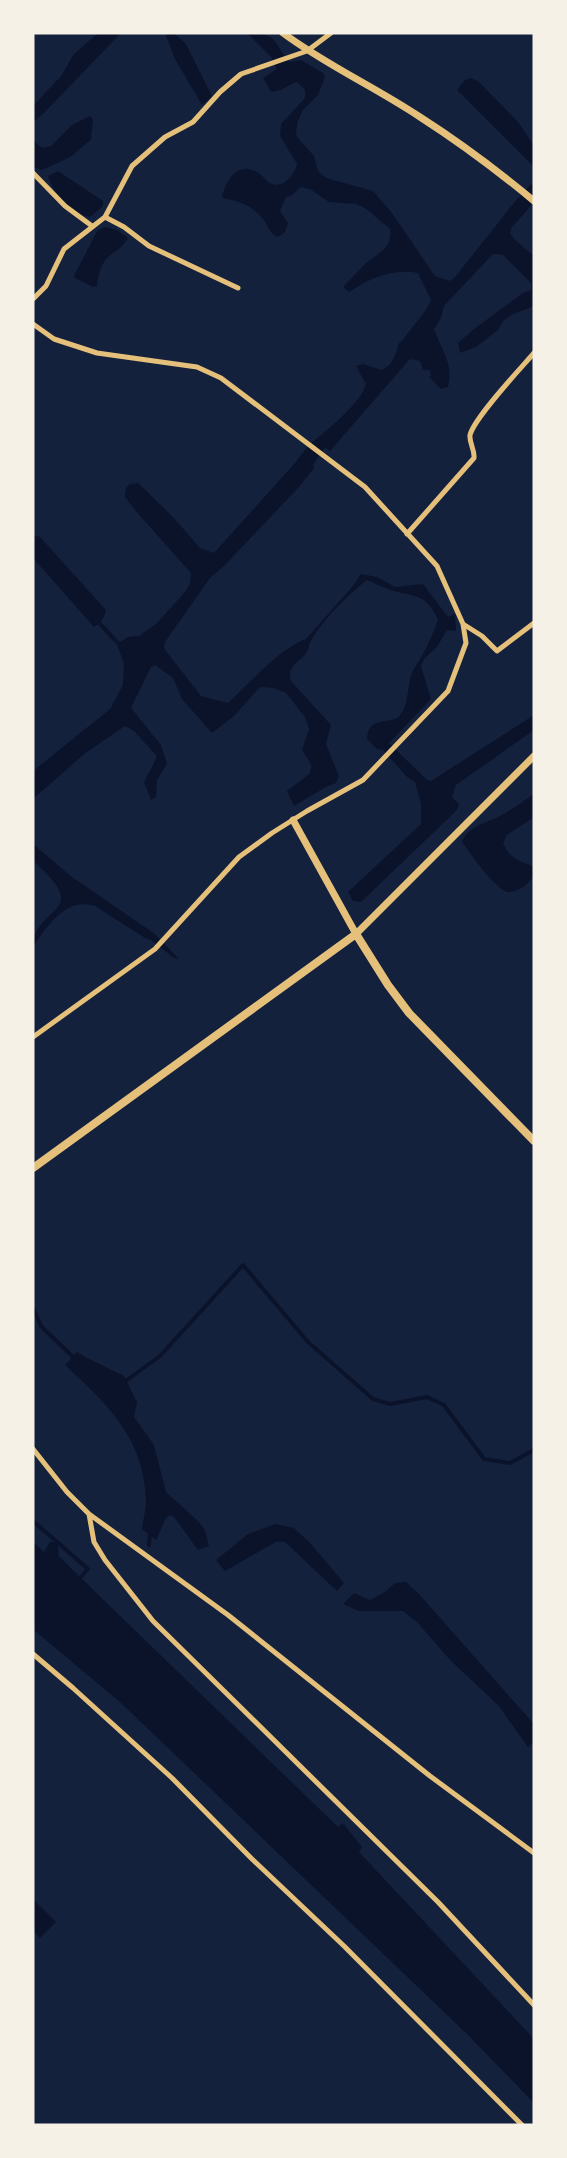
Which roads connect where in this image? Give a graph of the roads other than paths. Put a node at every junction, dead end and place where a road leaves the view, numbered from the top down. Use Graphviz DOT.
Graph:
graph roads {
  1 [pos="283,33"];
  2 [pos="331,33"];
  3 [pos="307,51"];
  4 [pos="33,173"];
  5 [pos="534,201"];
  6 [pos="105,217"];
  7 [pos="92,226"];
  8 [pos="238,288"];
  9 [pos="33,299"];
  10 [pos="33,324"];
  11 [pos="534,353"];
  12 [pos="407,534"];
  13 [pos="534,623"];
  14 [pos="463,624"];
  15 [pos="534,756"];
  16 [pos="293,820"];
  17 [pos="356,934"];
  18 [pos="33,1037"];
  19 [pos="534,1141"];
  20 [pos="33,1168"];
  21 [pos="33,1449"];
  22 [pos="89,1514"];
  23 [pos="33,1654"];
  24 [pos="534,1853"];
  25 [pos="534,2005"];
  26 [pos="522,2125"];
  1 -- 3 [label="street"];
  2 -- 3 [label="street"];
  3 -- 5 [label="street"];
  3 -- 6 [label="street"];
  4 -- 7 [label="street"];
  6 -- 7 [label="street"];
  6 -- 8 [label="street"];
  7 -- 9 [label="street"];
  10 -- 12 [label="street"];
  11 -- 12 [label="street"];
  12 -- 14 [label="street"];
  13 -- 14 [label="street"];
  14 -- 16 [label="street"];
  15 -- 17 [label="street"];
  16 -- 17 [label="street"];
  16 -- 18 [label="street"];
  17 -- 19 [label="main road"];
  17 -- 20 [label="main road"];
  21 -- 22 [label="street"];
  22 -- 24 [label="street"];
  22 -- 25 [label="street"];
  23 -- 26 [label="street"];
}
